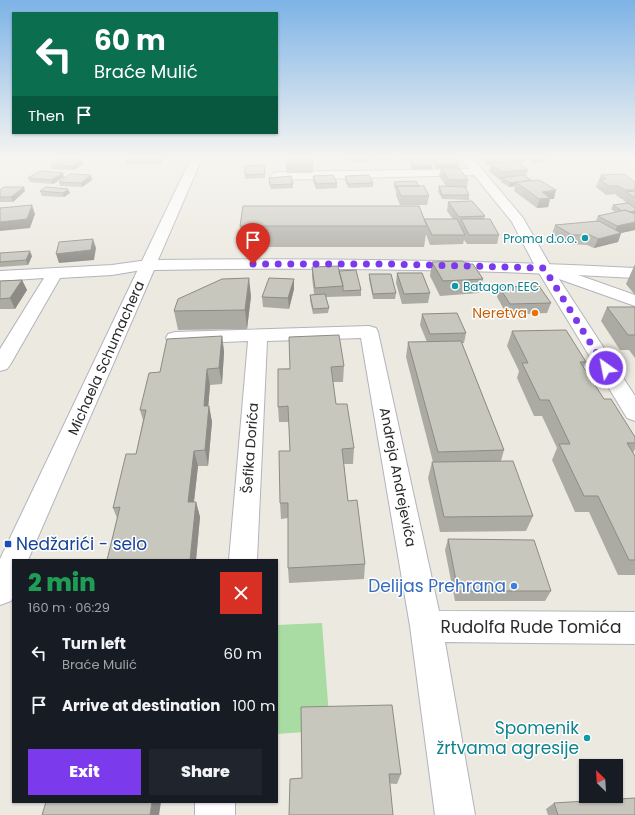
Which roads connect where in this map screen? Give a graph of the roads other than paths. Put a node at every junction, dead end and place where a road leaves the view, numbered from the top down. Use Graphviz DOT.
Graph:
graph roads {
  1 [pos="181,194"];
  2 [pos="496,194"];
  3 [pos="148,265"];
  4 [pos="544,268"];
  5 [pos="54,273"];
  6 [pos="635,273"];
  7 [pos="0,276"];
  8 [pos="635,300"];
  9 [pos="258,335"];
  10 [pos="175,338"];
  11 [pos="0,365"];
  12 [pos="635,413"];
  13 [pos="15,559"];
  14 [pos="243,559"];
  15 [pos="12,565"];
  16 [pos="0,591"];
  17 [pos="426,626"];
  18 [pos="635,628"];
  19 [pos="215,803"];
  20 [pos="215,815"];
  21 [pos="455,815"];
  1 -- 3 [label="street, Michaela Schumachera"];
  2 -- 4 [label="street"];
  3 -- 4 [label="street"];
  3 -- 5 [label="street"];
  3 -- 13 [label="street, Michaela Schumachera"];
  4 -- 6 [label="street"];
  4 -- 8 [label="street"];
  4 -- 12 [label="street"];
  5 -- 7 [label="street"];
  5 -- 11 [label="street"];
  9 -- 10 [label="street, Andreja Andrejevića"];
  9 -- 14 [label="street, Šefika Dorića"];
  9 -- 17 [label="street, Andreja Andrejevića"];
  15 -- 16 [label="street, Michaela Schumachera"];
  17 -- 18 [label="street, Rudolfa Rude Tomića"];
  17 -- 21 [label="street, Andreja Andrejevića"];
  19 -- 20 [label="street"];
}
